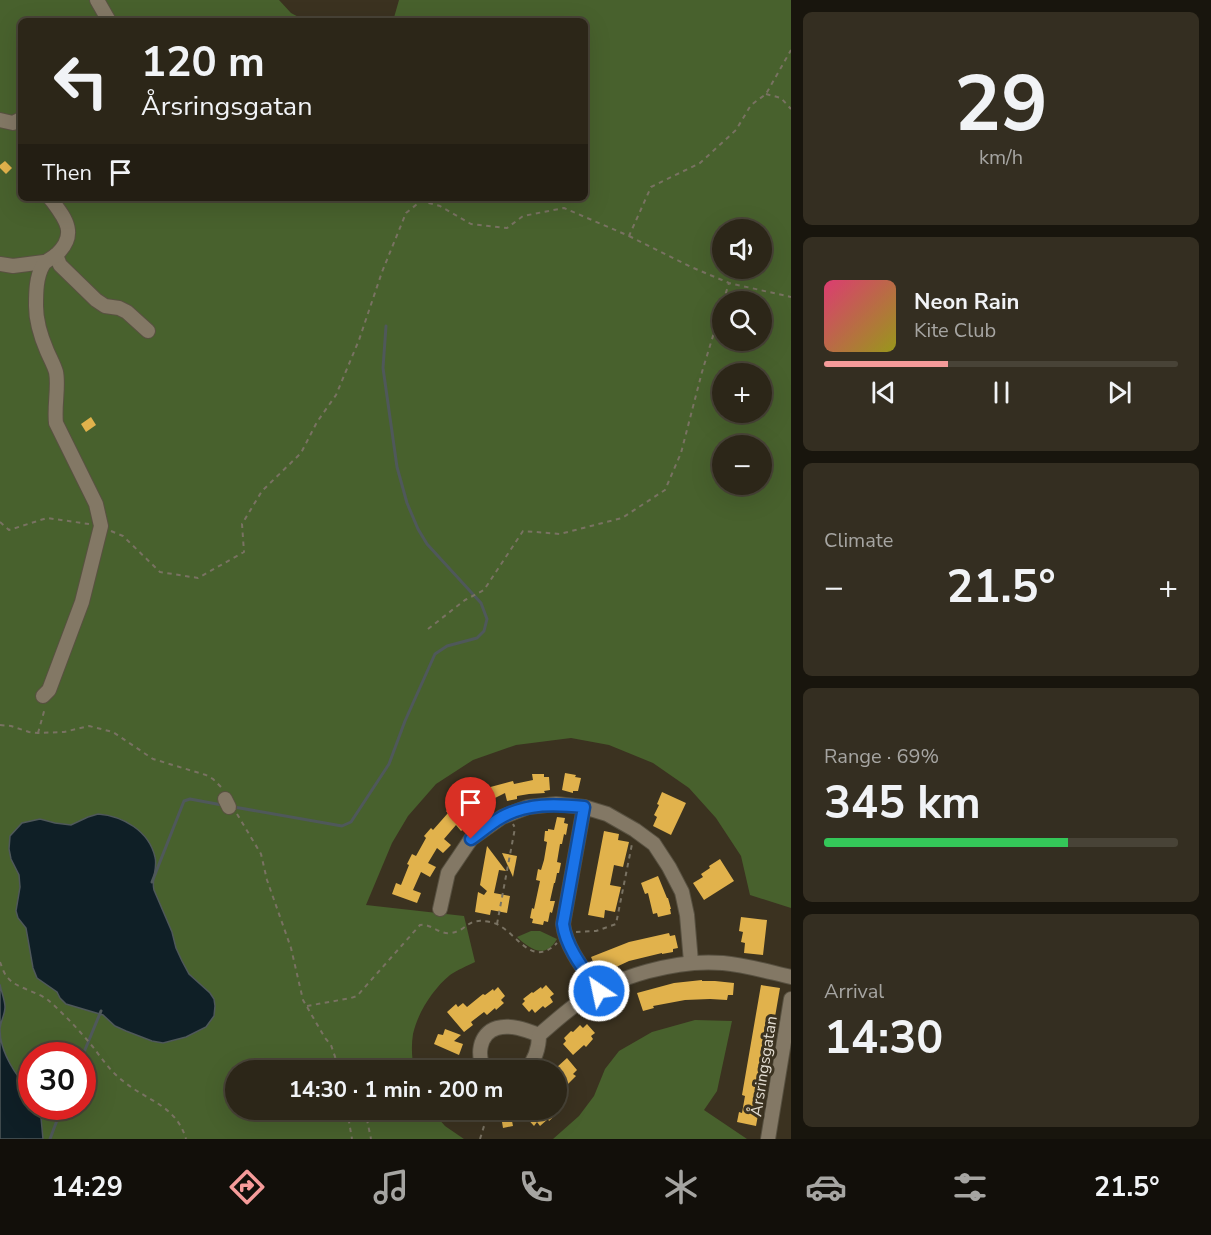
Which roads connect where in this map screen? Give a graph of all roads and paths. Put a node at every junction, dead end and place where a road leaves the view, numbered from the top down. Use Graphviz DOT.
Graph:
graph roads {
  1 [pos="97,0"];
  2 [pos="106,18"];
  3 [pos="791,51"];
  4 [pos="766,94"];
  5 [pos="791,110"];
  6 [pos="0,120"];
  7 [pos="18,120"];
  8 [pos="52,201"];
  9 [pos="420,201"];
  10 [pos="424,201"];
  11 [pos="629,236"];
  12 [pos="50,259"];
  13 [pos="0,264"];
  14 [pos="729,284"];
  15 [pos="727,291"];
  16 [pos="791,297"];
  17 [pos="148,331"];
  18 [pos="712,339"];
  19 [pos="0,522"];
  20 [pos="101,526"];
  21 [pos="428,630"];
  22 [pos="43,696"];
  23 [pos="0,725"];
  24 [pos="38,733"];
  25 [pos="584,807"];
  26 [pos="509,814"];
  27 [pos="635,830"];
  28 [pos="440,909"];
  29 [pos="497,924"];
  30 [pos="564,933"];
  31 [pos="0,962"];
  32 [pos="692,962"];
  33 [pos="791,977"];
  34 [pos="599,991"];
  35 [pos="791,999"];
  36 [pos="307,1006"];
  37 [pos="539,1035"];
  38 [pos="336,1060"];
  39 [pos="481,1060"];
  40 [pos="533,1060"];
  41 [pos="349,1120"];
  42 [pos="367,1120"];
  43 [pos="486,1120"];
  44 [pos="186,1139"];
  45 [pos="352,1139"];
  46 [pos="371,1139"];
  47 [pos="480,1139"];
  48 [pos="768,1139"];
  1 -- 2 [label="street"];
  3 -- 4 [label="path"];
  4 -- 5 [label="path"];
  4 -- 11 [label="path"];
  6 -- 7 [label="street"];
  8 -- 12 [label="street"];
  9 -- 20 [label="path"];
  10 -- 11 [label="path"];
  11 -- 14 [label="path"];
  12 -- 13 [label="street"];
  12 -- 17 [label="street"];
  12 -- 20 [label="street"];
  14 -- 15 [label="path"];
  14 -- 16 [label="path"];
  18 -- 21 [label="path"];
  19 -- 20 [label="path"];
  20 -- 22 [label="street"];
  22 -- 24 [label="path"];
  23 -- 24 [label="path"];
  24 -- 36 [label="path"];
  25 -- 26 [label="street"];
  25 -- 27 [label="street"];
  25 -- 30 [label="street"];
  26 -- 28 [label="street"];
  26 -- 29 [label="path"];
  27 -- 30 [label="path"];
  27 -- 32 [label="street"];
  29 -- 30 [label="path"];
  29 -- 36 [label="path"];
  30 -- 34 [label="street"];
  31 -- 44 [label="path"];
  32 -- 33 [label="street"];
  32 -- 34 [label="street"];
  34 -- 37 [label="street"];
  35 -- 48 [label="street, Årsringsgatan"];
  36 -- 38 [label="path"];
  37 -- 39 [label="street"];
  37 -- 40 [label="street"];
  41 -- 45 [label="path"];
  42 -- 46 [label="path"];
  43 -- 47 [label="path"];
}
